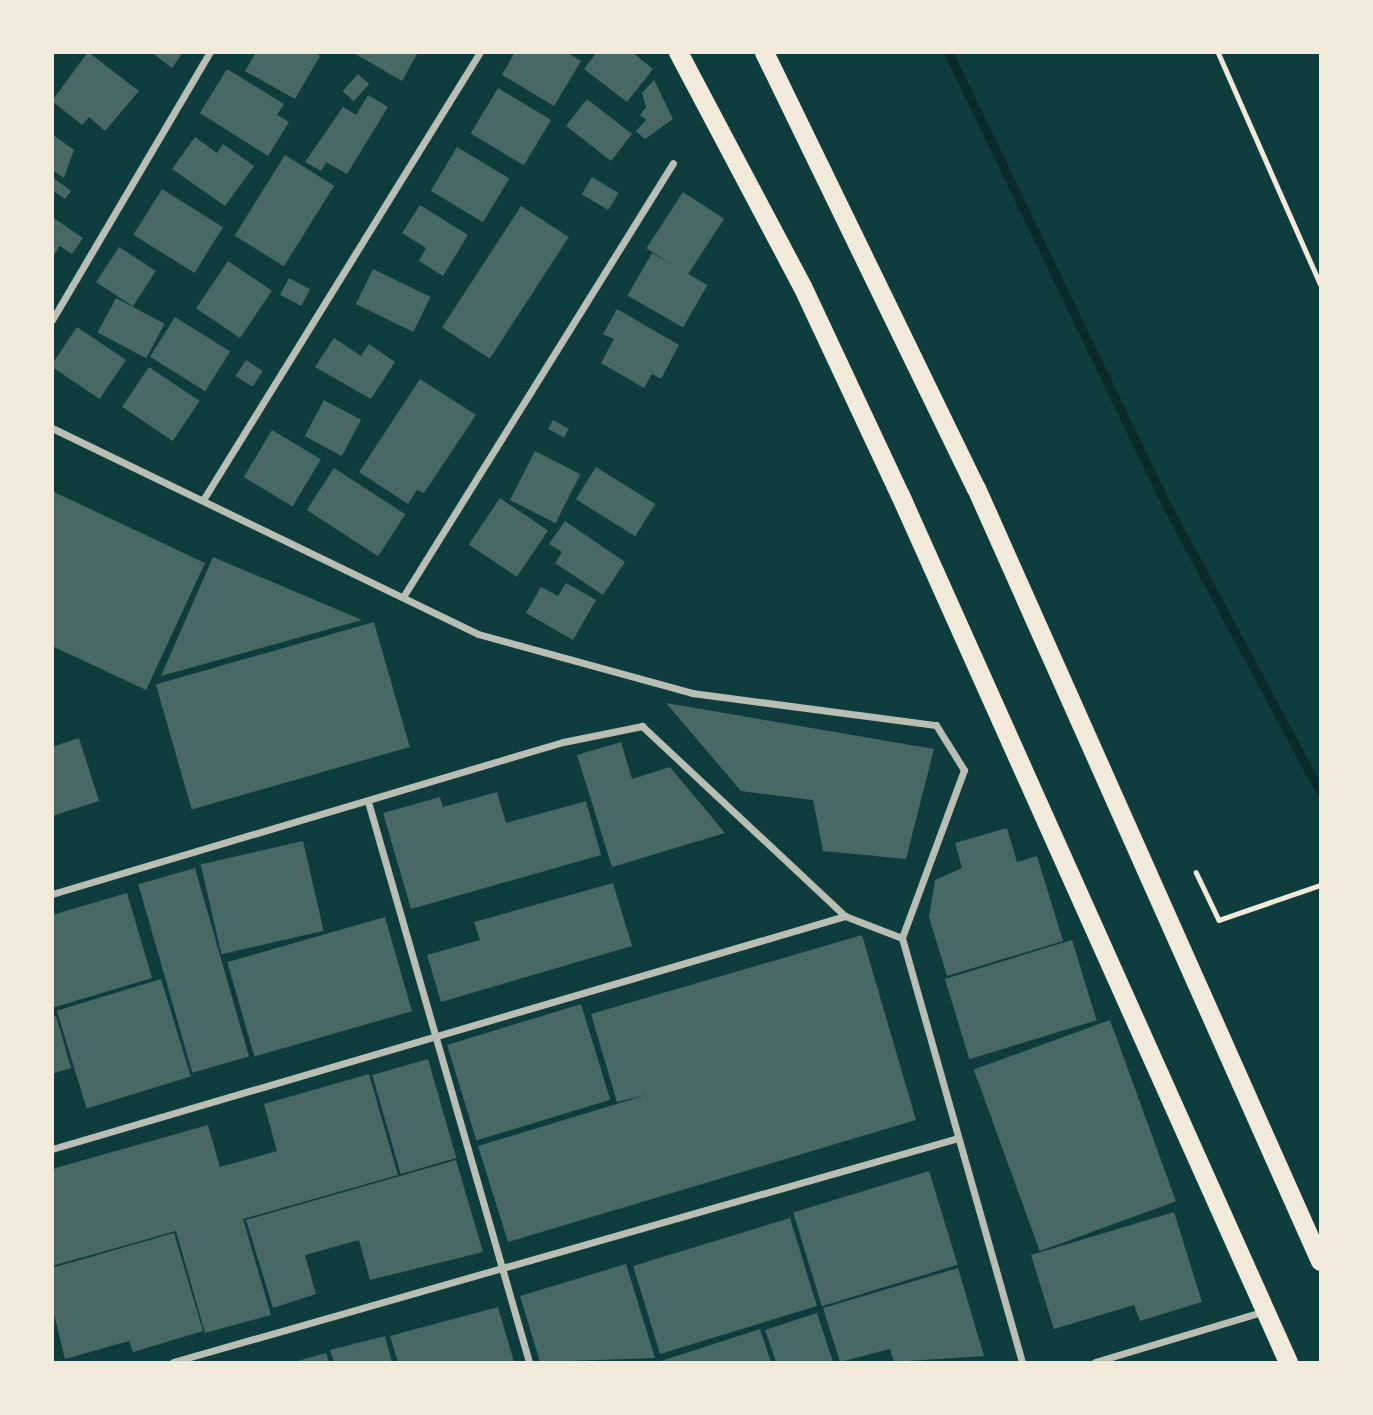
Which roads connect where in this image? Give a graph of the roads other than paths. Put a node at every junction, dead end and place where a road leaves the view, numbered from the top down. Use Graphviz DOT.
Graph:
graph roads {
  1 [pos="210,52"];
  2 [pos="480,52"];
  3 [pos="678,52"];
  4 [pos="764,52"];
  5 [pos="673,163"];
  6 [pos="52,320"];
  7 [pos="52,428"];
  8 [pos="203,500"];
  9 [pos="403,597"];
  10 [pos="369,804"];
  11 [pos="52,894"];
  12 [pos="845,916"];
  13 [pos="902,939"];
  14 [pos="434,1033"];
  15 [pos="958,1138"];
  16 [pos="52,1149"];
  17 [pos="1321,1261"];
  18 [pos="500,1267"];
  19 [pos="1265,1311"];
  20 [pos="173,1363"];
  21 [pos="528,1363"];
  22 [pos="1022,1363"];
  23 [pos="1095,1363"];
  24 [pos="1288,1363"];
  1 -- 6 [label="street"];
  2 -- 8 [label="street"];
  3 -- 19 [label="highway"];
  4 -- 17 [label="highway"];
  5 -- 9 [label="street"];
  7 -- 8 [label="street"];
  8 -- 9 [label="street"];
  9 -- 13 [label="street"];
  10 -- 11 [label="street"];
  10 -- 12 [label="street"];
  10 -- 14 [label="street"];
  12 -- 13 [label="street"];
  12 -- 14 [label="street"];
  13 -- 15 [label="street"];
  14 -- 16 [label="street"];
  14 -- 18 [label="street"];
  15 -- 18 [label="street"];
  15 -- 22 [label="street"];
  18 -- 20 [label="street"];
  18 -- 21 [label="street"];
  19 -- 23 [label="street"];
  19 -- 24 [label="highway"];
}
